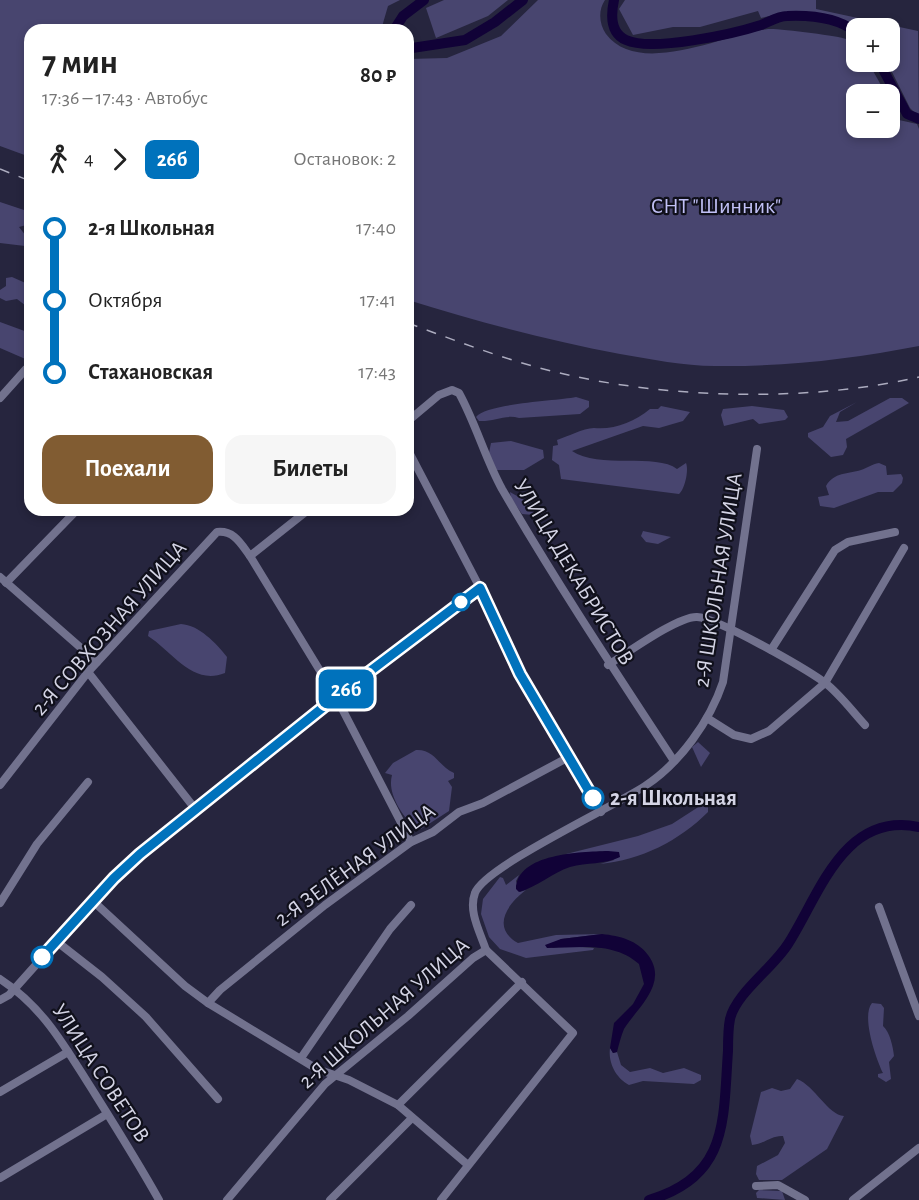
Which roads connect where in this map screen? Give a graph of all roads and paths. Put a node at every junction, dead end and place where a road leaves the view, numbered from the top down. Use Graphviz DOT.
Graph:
graph roads {
  1 [pos="24,371"];
  2 [pos="0,398"];
  3 [pos="414,416"];
  4 [pos="757,449"];
  5 [pos="414,462"];
  6 [pos="71,516"];
  7 [pos="300,516"];
  8 [pos="895,532"];
  9 [pos="904,548"];
  10 [pos="250,556"];
  11 [pos="3,580"];
  12 [pos="480,588"];
  13 [pos="729,630"];
  14 [pos="771,650"];
  15 [pos="97,662"];
  16 [pos="609,665"];
  17 [pos="88,672"];
  18 [pos="825,683"];
  19 [pos="336,697"];
  20 [pos="706,718"];
  21 [pos="865,725"];
  22 [pos="567,758"];
  23 [pos="674,761"];
  24 [pos="88,782"];
  25 [pos="0,785"];
  26 [pos="196,810"];
  27 [pos="601,812"];
  28 [pos="411,842"];
  29 [pos="93,901"];
  30 [pos="0,903"];
  31 [pos="411,905"];
  32 [pos="879,907"];
  33 [pos="56,941"];
  34 [pos="486,950"];
  35 [pos="0,978"];
  36 [pos="522,982"];
  37 [pos="15,988"];
  38 [pos="0,1000"];
  39 [pos="208,1003"];
  40 [pos="919,1016"];
  41 [pos="68,1052"];
  42 [pos="301,1058"];
  43 [pos="334,1076"];
  44 [pos="0,1092"];
  45 [pos="218,1099"];
  46 [pos="398,1105"];
  47 [pos="107,1114"];
  48 [pos="412,1118"];
  49 [pos="919,1148"];
  50 [pos="468,1165"];
  51 [pos="0,1178"];
  52 [pos="756,1186"];
  53 [pos="159,1200"];
  54 [pos="227,1200"];
  55 [pos="330,1200"];
  56 [pos="441,1200"];
  57 [pos="805,1200"];
  58 [pos="853,1200"];
  1 -- 2 [label="street"];
  3 -- 16 [label="street, УЛИЦА ДЕКАБРИСТОВ"];
  4 -- 13 [label="street, 2-Я ШКОЛЬНАЯ УЛИЦА"];
  5 -- 12 [label="street"];
  6 -- 11 [label="street"];
  7 -- 10 [label="street"];
  8 -- 14 [label="street"];
  9 -- 18 [label="street"];
  10 -- 15 [label="street, 2-Я СОВХОЗНАЯ УЛИЦА"];
  10 -- 19 [label="street"];
  11 -- 15 [label="street"];
  12 -- 19 [label="street"];
  12 -- 22 [label="street"];
  13 -- 14 [label="street"];
  13 -- 16 [label="street"];
  13 -- 20 [label="street, 2-Я ШКОЛЬНАЯ УЛИЦА"];
  14 -- 18 [label="street"];
  15 -- 17 [label="street, 2-Я СОВХОЗНАЯ УЛИЦА"];
  16 -- 23 [label="street, УЛИЦА ДЕКАБРИСТОВ"];
  17 -- 25 [label="street, 2-Я СОВХОЗНАЯ УЛИЦА"];
  17 -- 26 [label="street"];
  18 -- 20 [label="street"];
  18 -- 21 [label="street"];
  19 -- 26 [label="street"];
  19 -- 28 [label="street"];
  20 -- 23 [label="street, 2-Я ШКОЛЬНАЯ УЛИЦА"];
  22 -- 27 [label="street"];
  22 -- 28 [label="street, 2-Я ЗЕЛЁНАЯ УЛИЦА"];
  23 -- 27 [label="street, 2-Я ШКОЛЬНАЯ УЛИЦА"];
  24 -- 30 [label="street"];
  26 -- 29 [label="street"];
  27 -- 34 [label="street, 2-Я ШКОЛЬНАЯ УЛИЦА"];
  28 -- 39 [label="street, 2-Я ЗЕЛЁНАЯ УЛИЦА"];
  29 -- 33 [label="street"];
  29 -- 39 [label="street"];
  31 -- 42 [label="street"];
  32 -- 40 [label="street"];
  33 -- 37 [label="street"];
  33 -- 45 [label="street"];
  34 -- 36 [label="street"];
  34 -- 43 [label="street, 2-Я ШКОЛЬНАЯ УЛИЦА"];
  35 -- 37 [label="street, УЛИЦА СОВЕТОВ"];
  36 -- 46 [label="street"];
  36 -- 50 [label="street"];
  37 -- 38 [label="street"];
  37 -- 41 [label="street, УЛИЦА СОВЕТОВ"];
  39 -- 42 [label="street"];
  41 -- 44 [label="street"];
  41 -- 47 [label="street, УЛИЦА СОВЕТОВ"];
  42 -- 43 [label="street"];
  43 -- 46 [label="street"];
  43 -- 54 [label="street, 2-Я ШКОЛЬНАЯ УЛИЦА"];
  46 -- 48 [label="street"];
  47 -- 51 [label="street"];
  47 -- 53 [label="street, УЛИЦА СОВЕТОВ"];
  48 -- 50 [label="street"];
  48 -- 55 [label="street"];
  49 -- 58 [label="street"];
  50 -- 56 [label="street"];
  52 -- 57 [label="street"];
}
